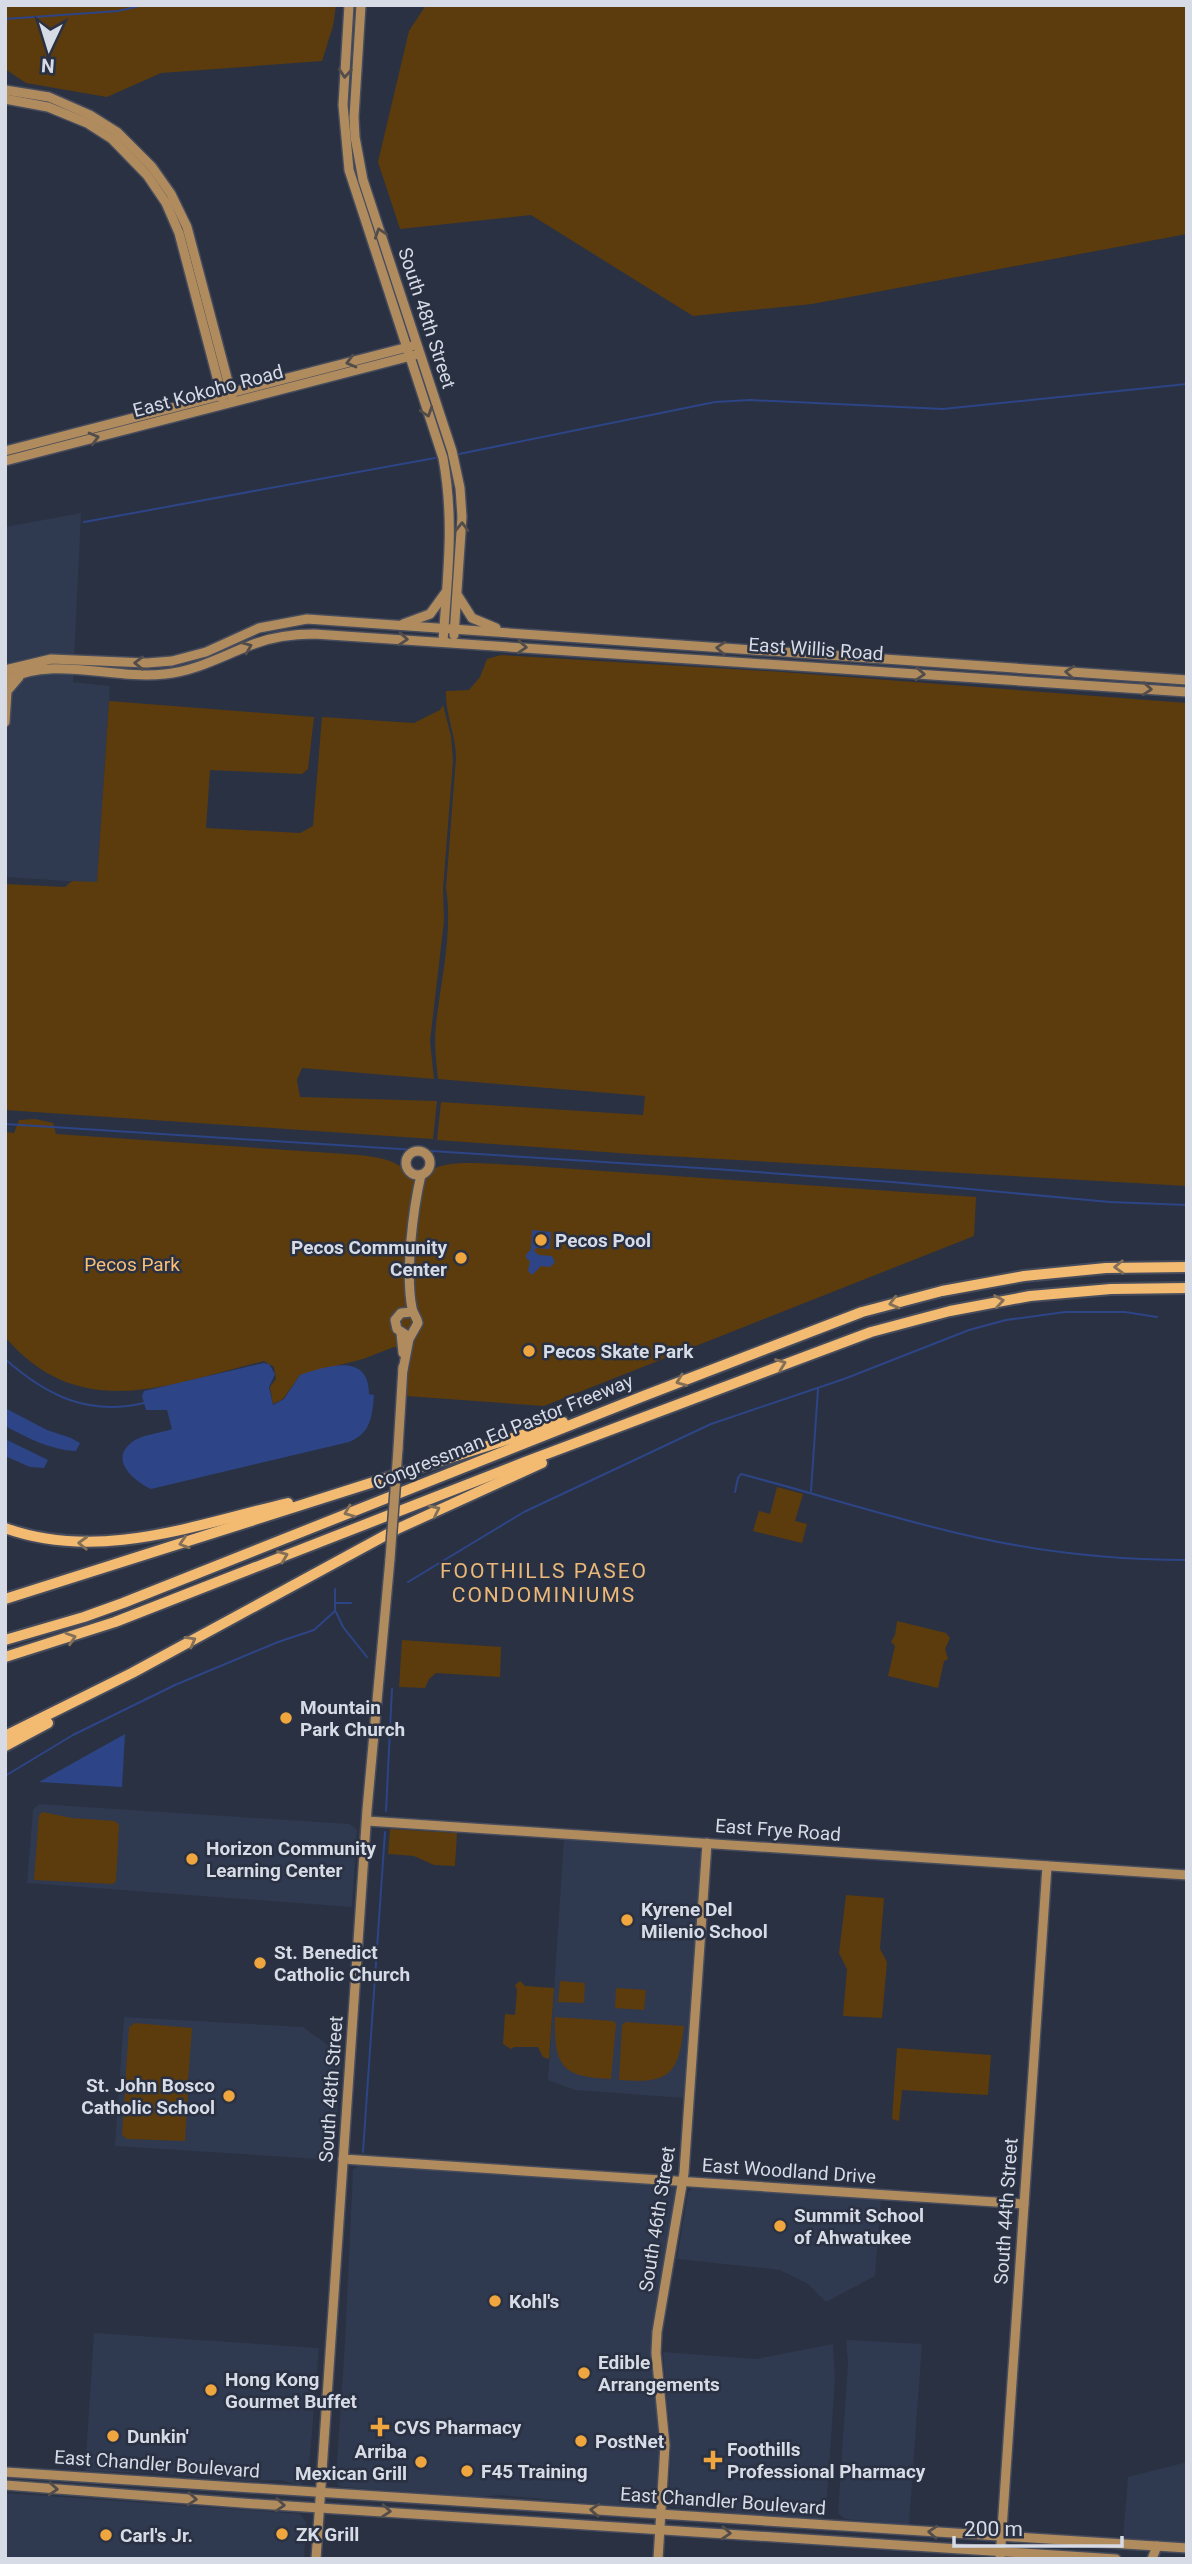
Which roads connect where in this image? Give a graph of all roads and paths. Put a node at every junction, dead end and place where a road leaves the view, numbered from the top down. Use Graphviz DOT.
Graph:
graph roads {
  1 [pos="349,5"];
  2 [pos="361,5"];
  3 [pos="5,90"];
  4 [pos="5,99"];
  5 [pos="418,349"];
  6 [pos="408,352"];
  7 [pos="228,399"];
  8 [pos="27,451"];
  9 [pos="5,452"];
  10 [pos="5,461"];
  11 [pos="447,591"];
  12 [pos="457,595"];
  13 [pos="327,620"];
  14 [pos="399,625"];
  15 [pos="444,628"];
  16 [pos="455,629"];
  17 [pos="504,632"];
  18 [pos="326,634"];
  19 [pos="443,642"];
  20 [pos="454,642"];
  21 [pos="206,652"];
  22 [pos="211,663"];
  23 [pos="24,668"];
  24 [pos="5,670"];
  25 [pos="1038,670"];
  26 [pos="5,680"];
  27 [pos="1187,680"];
  28 [pos="1037,681"];
  29 [pos="1187,692"];
  30 [pos="5,722"];
  31 [pos="417,1174"];
  32 [pos="1187,1266"];
  33 [pos="410,1284"];
  34 [pos="1187,1289"];
  35 [pos="412,1312"];
  36 [pos="401,1313"];
  37 [pos="401,1333"];
  38 [pos="412,1333"];
  39 [pos="403,1370"];
  40 [pos="640,1397"];
  41 [pos="650,1416"];
  42 [pos="365,1484"];
  43 [pos="5,1528"];
  44 [pos="5,1599"];
  45 [pos="5,1640"];
  46 [pos="5,1657"];
  47 [pos="132,1673"];
  48 [pos="5,1736"];
  49 [pos="5,1746"];
  50 [pos="367,1821"];
  51 [pos="707,1843"];
  52 [pos="1047,1866"];
  53 [pos="1187,1875"];
  54 [pos="343,2159"];
  55 [pos="683,2182"];
  56 [pos="1024,2204"];
  57 [pos="5,2472"];
  58 [pos="5,2485"];
  59 [pos="320,2492"];
  60 [pos="319,2507"];
  61 [pos="661,2515"];
  62 [pos="660,2529"];
  63 [pos="1001,2536"];
  64 [pos="1157,2546"];
  65 [pos="1187,2549"];
  66 [pos="1000,2555"];
  67 [pos="316,2559"];
  68 [pos="659,2559"];
  69 [pos="1116,2559"];
  70 [pos="1152,2559"];
  1 -- 6 [label="street, South 48th Street, one-way"];
  5 -- 2 [label="street, South 48th Street, one-way"];
  3 -- 7 [label="street"];
  4 -- 7 [label="street"];
  5 -- 6 [label="street, East Kokoho Road"];
  12 -- 5 [label="street, South 48th Street, one-way"];
  6 -- 7 [label="street, East Kokoho Road"];
  6 -- 11 [label="street, South 48th Street, one-way"];
  7 -- 8 [label="street, East Kokoho Road"];
  8 -- 9 [label="street, East Kokoho Road"];
  8 -- 10 [label="street, East Kokoho Road"];
  11 -- 14 [label="street"];
  11 -- 15 [label="street, South 48th Street"];
  12 -- 16 [label="street, South 48th Street"];
  12 -- 17 [label="street"];
  13 -- 14 [label="street, East Willis Road"];
  13 -- 18 [label="street"];
  13 -- 21 [label="street, East Willis Road"];
  14 -- 15 [label="street, East Willis Road"];
  15 -- 16 [label="street, East Willis Road"];
  15 -- 19 [label="street, South 48th Street"];
  16 -- 17 [label="street, East Willis Road"];
  16 -- 20 [label="street, South 48th Street"];
  25 -- 17 [label="street, East Willis Road, one-way"];
  18 -- 19 [label="street, East Willis Road, one-way"];
  22 -- 18 [label="street, East Willis Road, one-way"];
  19 -- 20 [label="street, East Willis Road"];
  20 -- 28 [label="street, East Willis Road, one-way"];
  21 -- 22 [label="street"];
  21 -- 23 [label="street, East Willis Road, one-way"];
  22 -- 23 [label="street, East Willis Road"];
  23 -- 24 [label="street"];
  23 -- 26 [label="street"];
  23 -- 30 [label="street"];
  27 -- 25 [label="street, East Willis Road, one-way"];
  25 -- 28 [label="street"];
  28 -- 29 [label="street, East Willis Road, one-way"];
  31 -- 33 [label="street"];
  32 -- 40 [label="highway, Congressman Ed Pastor Freeway, one-way"];
  33 -- 35 [label="street"];
  33 -- 36 [label="street"];
  41 -- 34 [label="highway, Congressman Ed Pastor Freeway, one-way"];
  35 -- 36 [label="street"];
  35 -- 38 [label="street"];
  36 -- 37 [label="street"];
  37 -- 38 [label="street"];
  37 -- 39 [label="street, South 48th Street"];
  38 -- 39 [label="street, South 48th Street"];
  39 -- 50 [label="street, South 48th Street, bridge"];
  40 -- 42 [label="highway"];
  40 -- 45 [label="highway, Congressman Ed Pastor Freeway, one-way"];
  46 -- 41 [label="highway, Congressman Ed Pastor Freeway, one-way"];
  47 -- 41 [label="highway, one-way"];
  42 -- 43 [label="highway, one-way"];
  42 -- 44 [label="highway, one-way"];
  47 -- 48 [label="highway"];
  47 -- 49 [label="highway"];
  50 -- 51 [label="street, East Frye Road"];
  50 -- 54 [label="street, South 48th Street"];
  51 -- 52 [label="street, East Frye Road"];
  51 -- 55 [label="street, South 46th Street"];
  52 -- 53 [label="street, East Frye Road"];
  52 -- 56 [label="street, South 44th Street"];
  54 -- 55 [label="street, East Woodland Drive"];
  54 -- 59 [label="street, South 48th Street"];
  55 -- 56 [label="street, East Woodland Drive"];
  55 -- 61 [label="street, South 46th Street"];
  56 -- 63 [label="street, South 44th Street"];
  57 -- 59 [label="street, East Chandler Boulevard"];
  58 -- 60 [label="street, East Chandler Boulevard, one-way"];
  59 -- 60 [label="street, South 48th Street"];
  61 -- 59 [label="street, East Chandler Boulevard, one-way"];
  60 -- 62 [label="street, East Chandler Boulevard, one-way"];
  60 -- 67 [label="street, South 48th Street"];
  61 -- 62 [label="street, South 46th Street"];
  63 -- 61 [label="street, East Chandler Boulevard, one-way"];
  62 -- 66 [label="street, East Chandler Boulevard, one-way"];
  62 -- 68 [label="street, South 46th Street"];
  63 -- 64 [label="street, East Chandler Boulevard"];
  63 -- 66 [label="street, South 44th Street"];
  64 -- 65 [label="street, East Chandler Boulevard"];
  64 -- 70 [label="street"];
  66 -- 69 [label="street, East Chandler Boulevard"];
}
